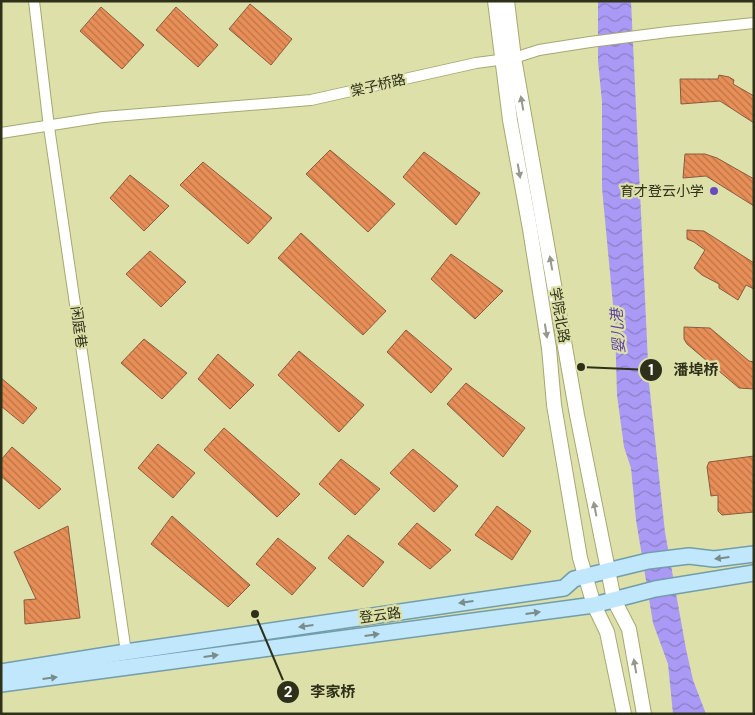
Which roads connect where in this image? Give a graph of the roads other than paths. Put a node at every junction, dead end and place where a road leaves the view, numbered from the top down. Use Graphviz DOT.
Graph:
graph roads {
  1 [pos="34,1"];
  2 [pos="494,1"];
  3 [pos="507,1"];
  4 [pos="754,24"];
  5 [pos="508,59"];
  6 [pos="49,127"];
  7 [pos="1,133"];
  8 [pos="754,554"];
  9 [pos="609,570"];
  10 [pos="754,573"];
  11 [pos="586,575"];
  12 [pos="614,600"];
  13 [pos="594,605"];
  14 [pos="126,652"];
  15 [pos="1,672"];
  16 [pos="1,684"];
  17 [pos="624,714"];
  18 [pos="644,714"];
  1 -- 6 [label="street, 闲庭巷"];
  2 -- 5 [label="main road, 学院北路"];
  3 -- 5 [label="main road, 学院北路"];
  4 -- 5 [label="street, 棠子桥路"];
  5 -- 6 [label="street, 棠子桥路"];
  9 -- 5 [label="main road, 学院北路, one-way"];
  5 -- 11 [label="main road, 学院北路, one-way"];
  6 -- 7 [label="street, 棠子桥路"];
  6 -- 14 [label="street, 闲庭巷"];
  8 -- 9 [label="main road, 登云路, one-way"];
  9 -- 11 [label="main road, 登云路"];
  9 -- 12 [label="main road, 学院北路"];
  10 -- 12 [label="main road, 登云路"];
  11 -- 13 [label="main road, 学院北路"];
  11 -- 14 [label="main road, 登云路, one-way"];
  12 -- 13 [label="main road, 登云路"];
  18 -- 12 [label="main road, 学院北路, one-way"];
  16 -- 13 [label="main road, 登云路, one-way"];
  13 -- 17 [label="main road, 学院北路"];
  14 -- 15 [label="main road, 登云路"];
}
